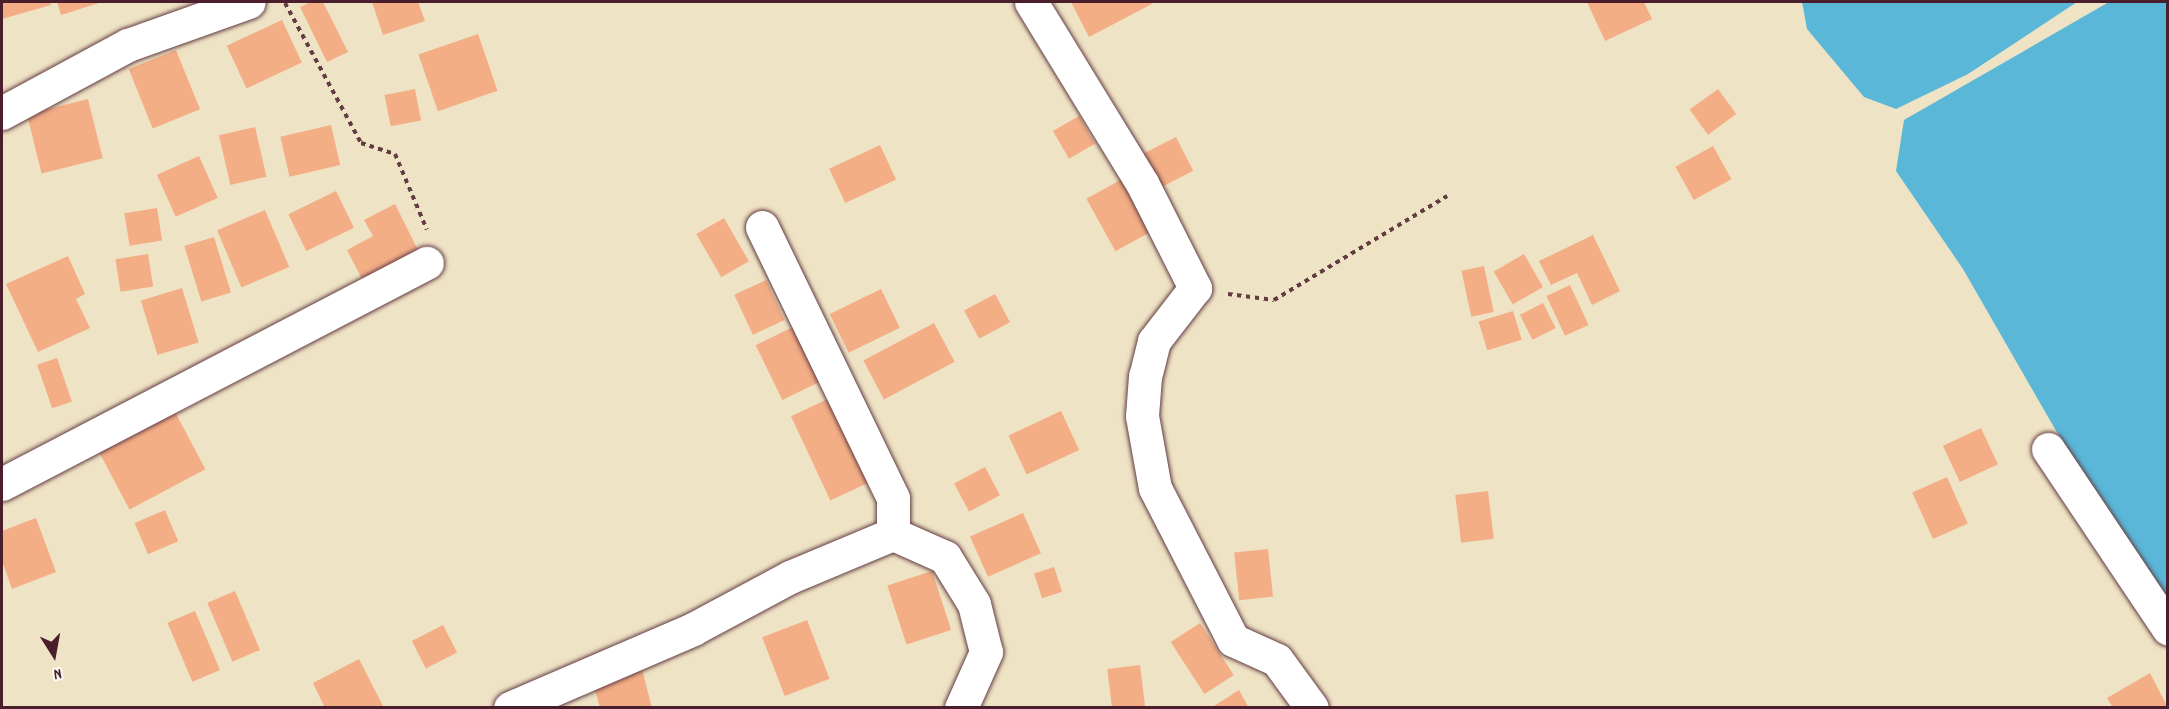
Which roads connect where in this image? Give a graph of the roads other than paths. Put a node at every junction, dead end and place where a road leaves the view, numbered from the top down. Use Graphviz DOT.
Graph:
graph roads {
  1 [pos="249,2"];
  2 [pos="1031,2"];
  3 [pos="2,113"];
  4 [pos="762,227"];
  5 [pos="427,263"];
  6 [pos="2048,449"];
  7 [pos="2,484"];
  8 [pos="893,534"];
  9 [pos="2168,628"];
  10 [pos="510,708"];
  11 [pos="961,708"];
  12 [pos="1312,708"];
  1 -- 3 [label="street"];
  2 -- 12 [label="street"];
  4 -- 8 [label="street"];
  5 -- 7 [label="street"];
  6 -- 9 [label="street"];
  8 -- 10 [label="street"];
  8 -- 11 [label="street"];
}
